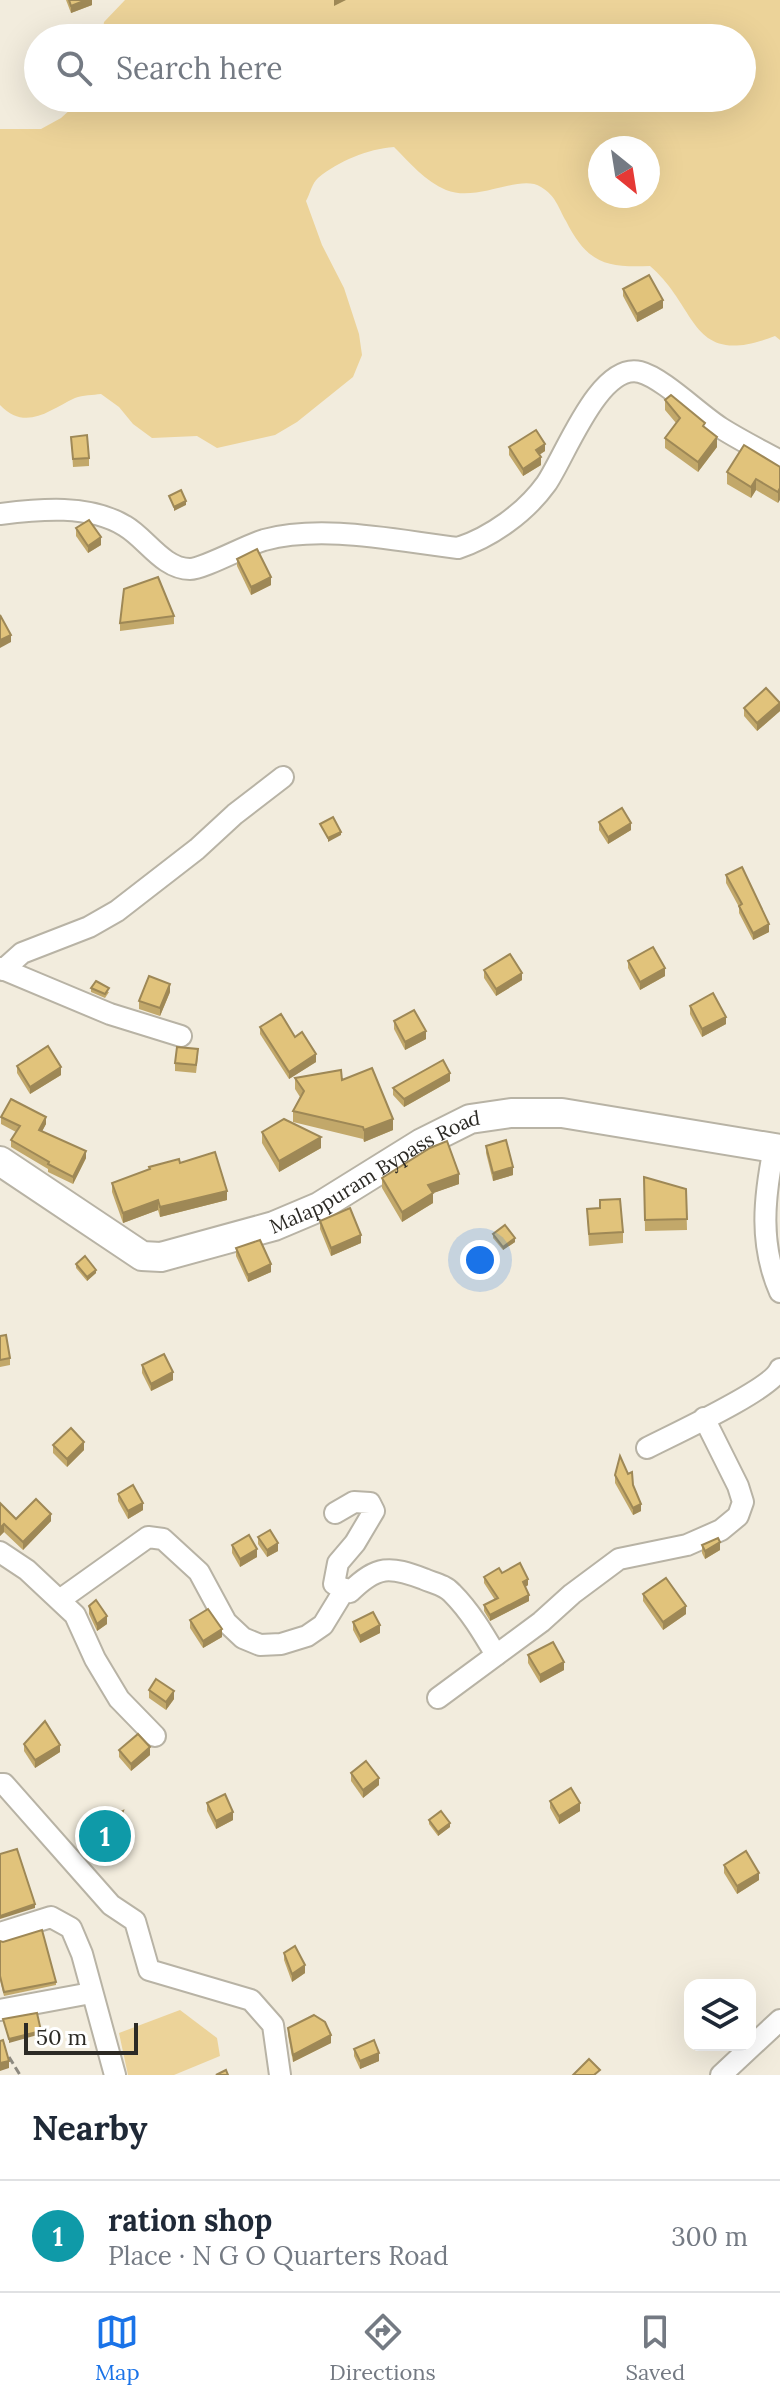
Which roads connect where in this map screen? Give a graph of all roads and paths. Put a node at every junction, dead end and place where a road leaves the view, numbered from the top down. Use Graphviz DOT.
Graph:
graph roads {
  1 [pos="780,461"];
  2 [pos="0,514"];
  3 [pos="283,777"];
  4 [pos="2,969"];
  5 [pos="181,1036"];
  6 [pos="777,1149"];
  7 [pos="0,1161"];
  8 [pos="780,1292"];
  9 [pos="780,1369"];
  10 [pos="704,1418"];
  11 [pos="647,1448"];
  12 [pos="335,1513"];
  13 [pos="0,1552"];
  14 [pos="345,1589"];
  15 [pos="61,1599"];
  16 [pos="496,1655"];
  17 [pos="438,1698"];
  18 [pos="155,1736"];
  19 [pos="0,1784"];
  20 [pos="0,1933"];
  21 [pos="91,1993"];
  22 [pos="0,2010"];
  23 [pos="780,2020"];
  24 [pos="9,2057"];
  25 [pos="20,2075"];
  26 [pos="115,2075"];
  27 [pos="280,2075"];
  28 [pos="721,2075"];
  1 -- 2 [label="street"];
  3 -- 4 [label="street"];
  4 -- 5 [label="street"];
  6 -- 7 [label="highway, Malappuram Bypass Road"];
  6 -- 8 [label="street"];
  9 -- 10 [label="street"];
  10 -- 11 [label="street"];
  10 -- 16 [label="street"];
  12 -- 14 [label="street"];
  13 -- 15 [label="street"];
  14 -- 15 [label="street"];
  14 -- 16 [label="street"];
  15 -- 18 [label="street"];
  16 -- 17 [label="street"];
  19 -- 27 [label="street"];
  20 -- 21 [label="street"];
  21 -- 22 [label="street"];
  21 -- 26 [label="street"];
  23 -- 28 [label="street"];
  24 -- 25 [label="path"];
}
